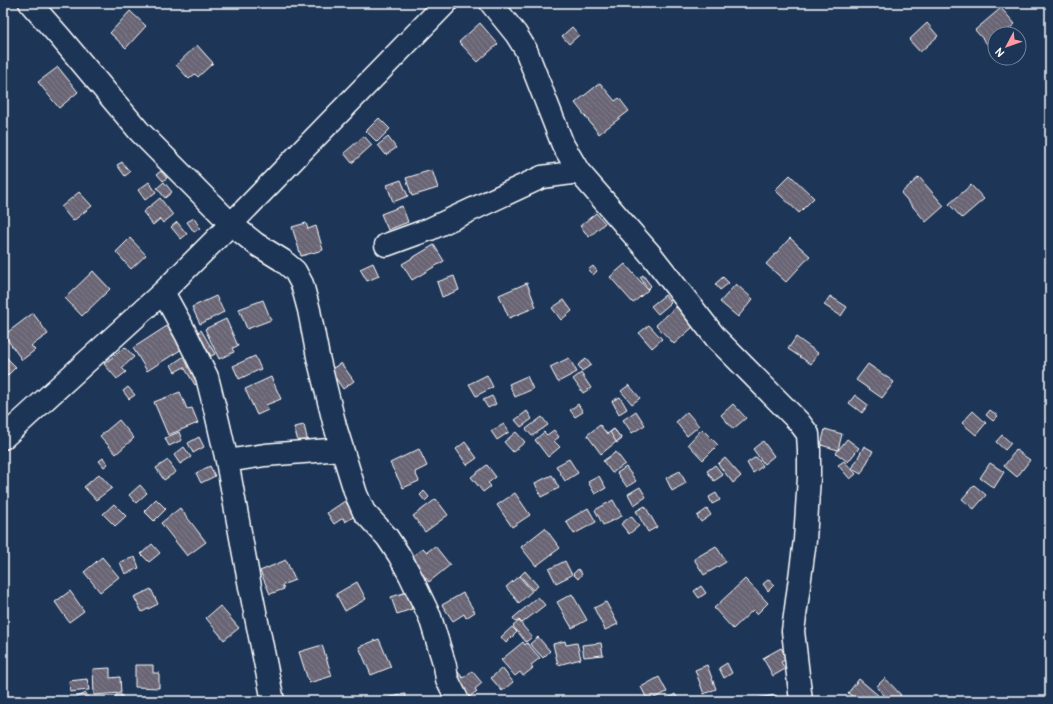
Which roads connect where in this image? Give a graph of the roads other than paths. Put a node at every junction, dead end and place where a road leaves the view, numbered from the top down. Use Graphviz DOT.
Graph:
graph roads {
  1 [pos="30,3"];
  2 [pos="446,3"];
  3 [pos="491,3"];
  4 [pos="579,172"];
  5 [pos="231,224"];
  6 [pos="386,245"];
  7 [pos="163,292"];
  8 [pos="3,438"];
  9 [pos="342,449"];
  10 [pos="227,461"];
  11 [pos="273,701"];
  12 [pos="458,701"];
  13 [pos="801,701"];
  1 -- 5 [label="street"];
  2 -- 5 [label="street"];
  3 -- 4 [label="street"];
  4 -- 6 [label="street"];
  4 -- 13 [label="street"];
  5 -- 7 [label="street"];
  5 -- 9 [label="street"];
  7 -- 8 [label="street"];
  7 -- 10 [label="street"];
  9 -- 10 [label="street"];
  9 -- 12 [label="street"];
  10 -- 11 [label="street"];
}
